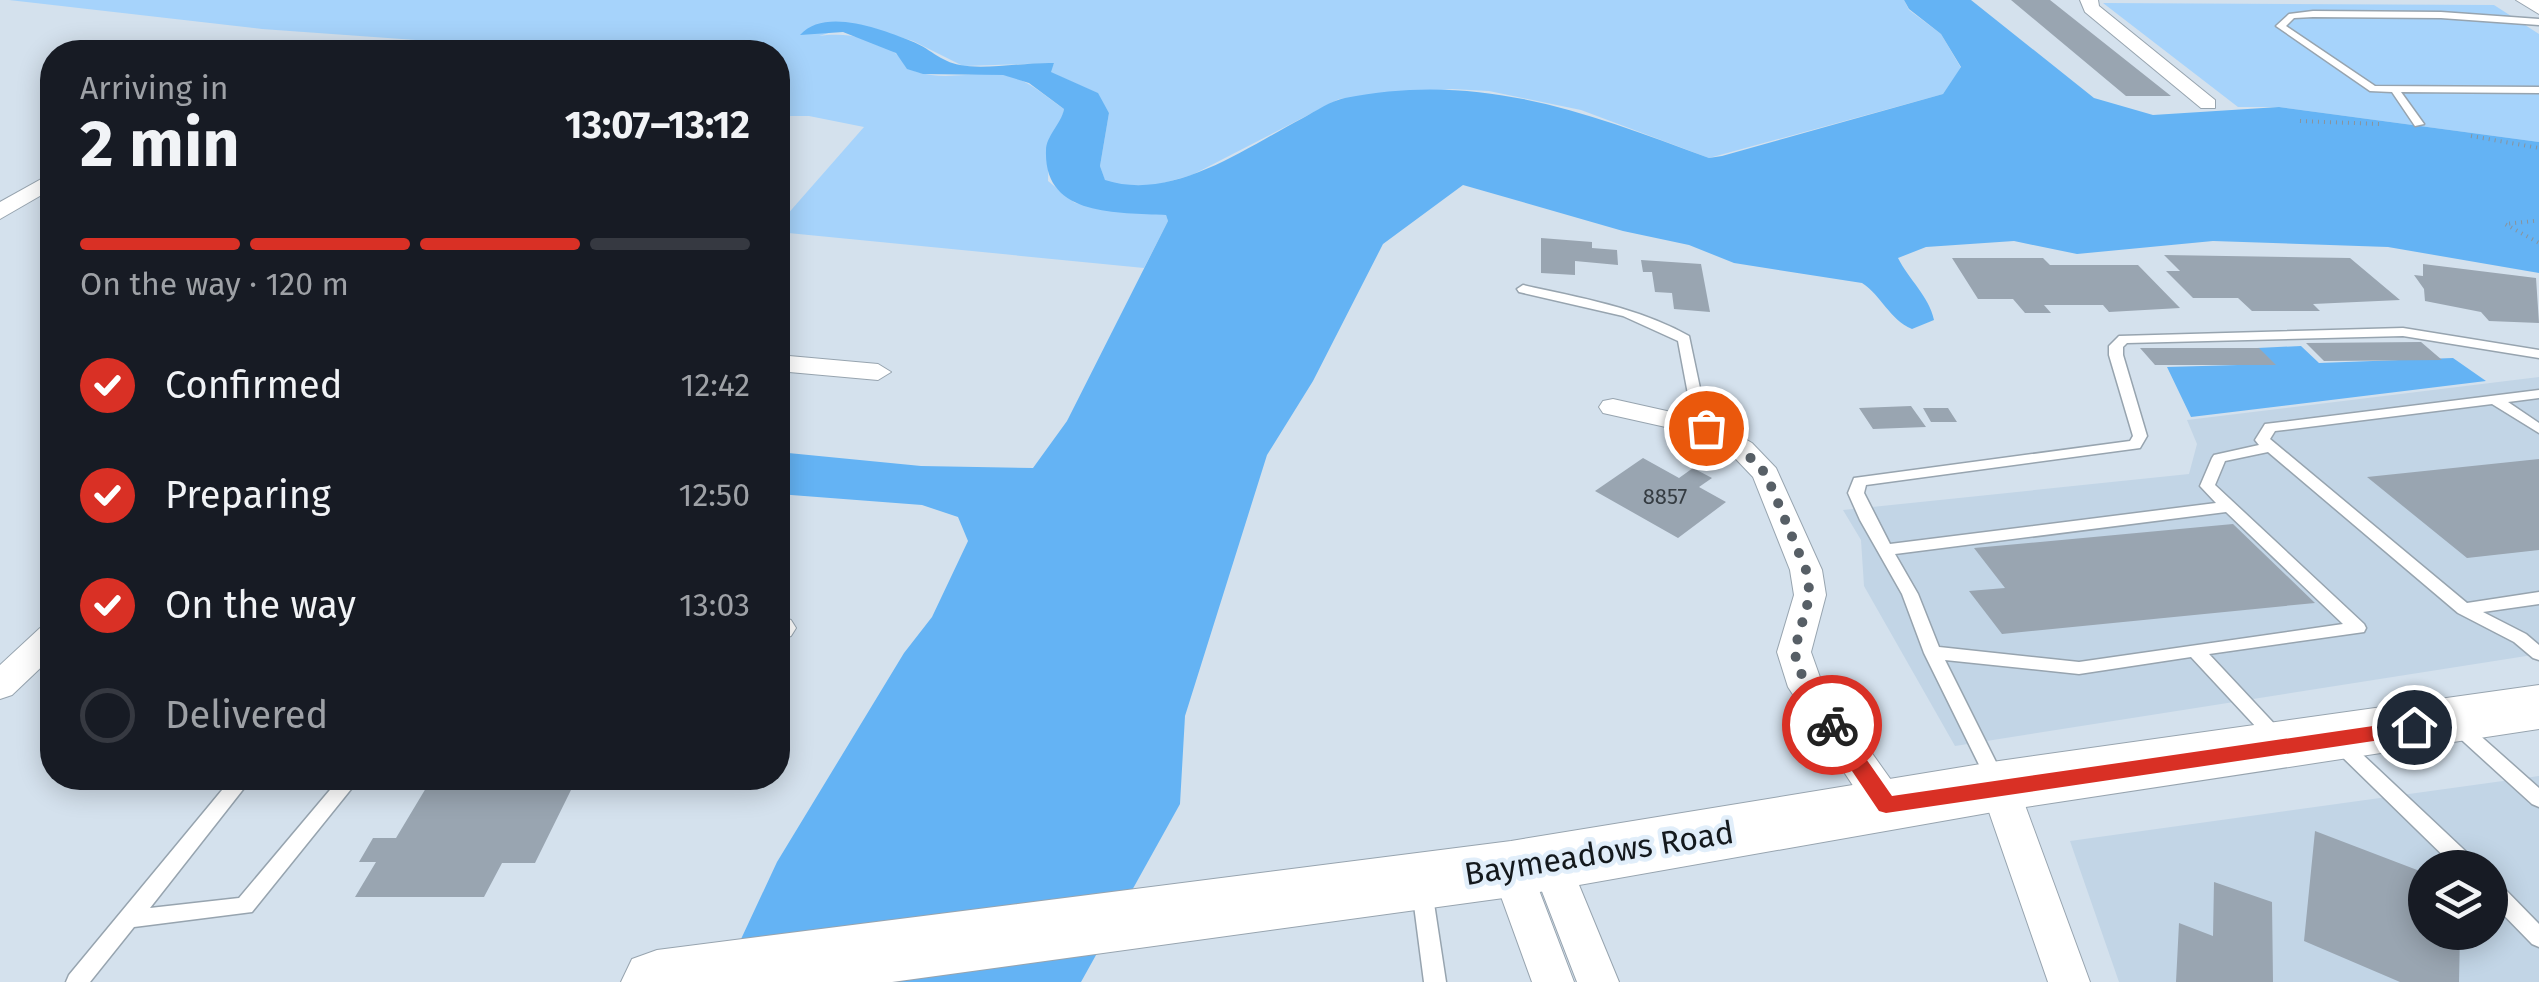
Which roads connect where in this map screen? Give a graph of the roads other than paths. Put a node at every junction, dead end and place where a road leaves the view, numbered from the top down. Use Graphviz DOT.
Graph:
graph roads {
  1 [pos="2090,0"];
  2 [pos="2530,0"];
  3 [pos="2539,5"];
  4 [pos="2539,22"];
  5 [pos="2395,90"];
  6 [pos="2539,90"];
  7 [pos="2208,104"];
  8 [pos="2420,124"];
  9 [pos="40,187"];
  10 [pos="0,212"];
  11 [pos="1524,289"];
  12 [pos="2539,354"];
  13 [pos="790,364"];
  14 [pos="878,372"];
  15 [pos="2539,394"];
  16 [pos="2494,399"];
  17 [pos="1614,407"];
  18 [pos="1701,426"];
  19 [pos="2539,429"];
  20 [pos="2271,447"];
  21 [pos="2226,508"];
  22 [pos="1885,550"];
  23 [pos="2539,598"];
  24 [pos="2464,608"];
  25 [pos="40,648"];
  26 [pos="2195,650"];
  27 [pos="1932,653"];
  28 [pos="0,686"];
  29 [pos="2538,696"];
  30 [pos="2453,721"];
  31 [pos="2310,743"];
  32 [pos="1999,786"];
  33 [pos="233,790"];
  34 [pos="341,790"];
  35 [pos="2539,799"];
  36 [pos="1886,805"];
  37 [pos="2447,850"];
  38 [pos="1531,866"];
  39 [pos="1420,882"];
  40 [pos="2508,906"];
  41 [pos="128,918"];
  42 [pos="2539,938"];
  43 [pos="77,982"];
  44 [pos="657,982"];
  45 [pos="1435,982"];
  46 [pos="1553,982"];
  47 [pos="1598,982"];
  48 [pos="2068,982"];
  1 -- 7 [label="street"];
  2 -- 3 [label="main road"];
  4 -- 5 [label="lane"];
  5 -- 6 [label="lane"];
  5 -- 8 [label="lane"];
  9 -- 10 [label="street"];
  11 -- 18 [label="lane"];
  12 -- 22 [label="lane"];
  13 -- 14 [label="street"];
  15 -- 16 [label="lane"];
  16 -- 19 [label="lane"];
  16 -- 20 [label="lane"];
  17 -- 18 [label="street"];
  18 -- 36 [label="street"];
  20 -- 21 [label="lane"];
  20 -- 24 [label="lane"];
  21 -- 22 [label="lane"];
  21 -- 26 [label="lane"];
  22 -- 27 [label="lane"];
  23 -- 24 [label="lane"];
  24 -- 29 [label="lane"];
  25 -- 28 [label="street"];
  26 -- 27 [label="lane"];
  26 -- 31 [label="lane"];
  27 -- 32 [label="lane"];
  29 -- 30 [label="main road, Baymeadows Road"];
  30 -- 31 [label="main road, Baymeadows Road"];
  30 -- 35 [label="lane"];
  31 -- 32 [label="main road, Baymeadows Road"];
  31 -- 37 [label="lane"];
  32 -- 36 [label="main road, Baymeadows Road"];
  32 -- 48 [label="street"];
  33 -- 41 [label="lane"];
  34 -- 41 [label="lane"];
  36 -- 38 [label="main road, Baymeadows Road"];
  38 -- 39 [label="main road, Baymeadows Road"];
  38 -- 46 [label="street"];
  38 -- 47 [label="street"];
  39 -- 44 [label="main road, Baymeadows Road"];
  39 -- 45 [label="lane"];
  40 -- 42 [label="lane"];
  41 -- 43 [label="lane"];
}
